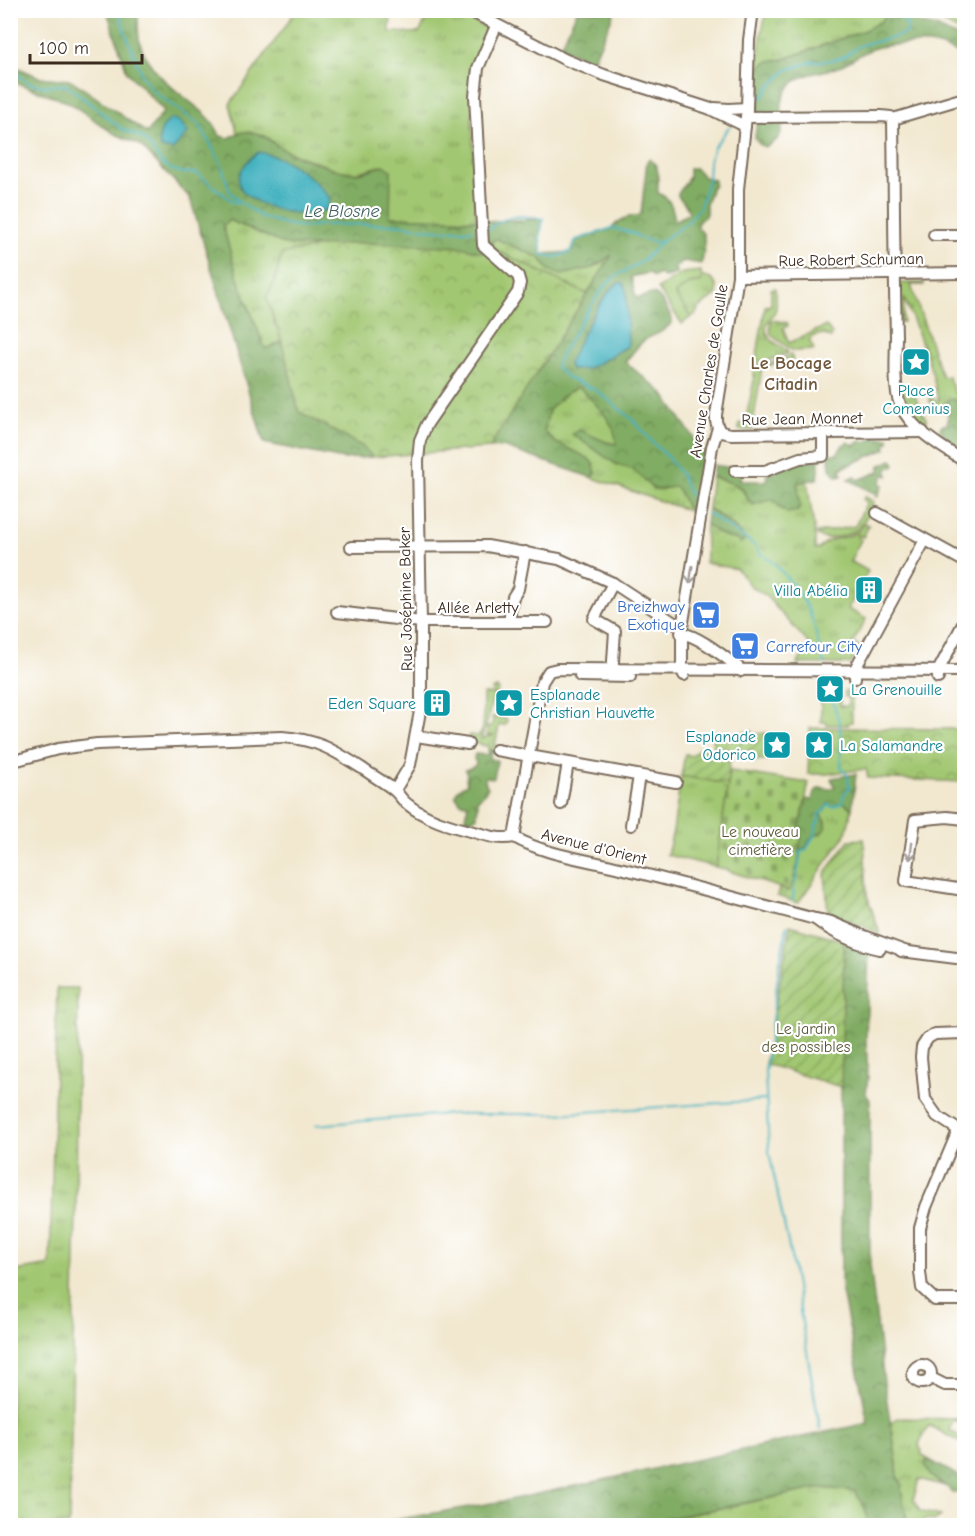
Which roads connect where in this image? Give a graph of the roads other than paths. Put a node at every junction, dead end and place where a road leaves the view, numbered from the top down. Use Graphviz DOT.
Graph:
graph roads {
  1 [pos="468,10"];
  2 [pos="753,10"];
  3 [pos="496,26"];
  4 [pos="964,98"];
  5 [pos="708,108"];
  6 [pos="746,117"];
  7 [pos="893,119"];
  8 [pos="934,235"];
  9 [pos="964,235"];
  10 [pos="964,273"];
  11 [pos="895,274"];
  12 [pos="738,276"];
  13 [pos="718,429"];
  14 [pos="924,432"];
  15 [pos="823,433"];
  16 [pos="964,461"];
  17 [pos="735,471"];
  18 [pos="877,513"];
  19 [pos="925,540"];
  20 [pos="419,546"];
  21 [pos="351,547"];
  22 [pos="525,552"];
  23 [pos="964,561"];
  24 [pos="613,583"];
  25 [pos="337,612"];
  26 [pos="421,622"];
  27 [pos="510,622"];
  28 [pos="547,622"];
  29 [pos="964,622"];
  30 [pos="682,630"];
  31 [pos="964,671"];
  32 [pos="612,673"];
  33 [pos="684,674"];
  34 [pos="743,674"];
  35 [pos="855,675"];
  36 [pos="938,675"];
  37 [pos="964,678"];
  38 [pos="416,736"];
  39 [pos="468,744"];
  40 [pos="496,750"];
  41 [pos="528,756"];
  42 [pos="10,762"];
  43 [pos="568,763"];
  44 [pos="639,776"];
  45 [pos="676,782"];
  46 [pos="395,790"];
  47 [pos="561,804"];
  48 [pos="964,819"];
  49 [pos="630,825"];
  50 [pos="514,837"];
  51 [pos="964,890"];
  52 [pos="964,959"];
  53 [pos="964,1033"];
  54 [pos="961,1132"];
  55 [pos="964,1300"];
  56 [pos="931,1378"];
  57 [pos="964,1385"];
  1 -- 3 [label="street"];
  2 -- 6 [label="street, Avenue Charles de Gaulle"];
  3 -- 5 [label="street"];
  3 -- 20 [label="street, Rue Joséphine Baker"];
  4 -- 7 [label="street"];
  5 -- 6 [label="street"];
  5 -- 6 [label="street"];
  6 -- 7 [label="street"];
  6 -- 12 [label="street, Avenue Charles de Gaulle"];
  7 -- 11 [label="street"];
  8 -- 9 [label="street"];
  10 -- 11 [label="street, Rue Robert Schuman"];
  11 -- 12 [label="street, Rue Robert Schuman"];
  11 -- 14 [label="street"];
  12 -- 13 [label="street, Avenue Charles de Gaulle"];
  13 -- 15 [label="street, Rue Jean Monnet"];
  13 -- 30 [label="street, Avenue Charles de Gaulle, one-way"];
  14 -- 15 [label="street, Rue Jean Monnet"];
  14 -- 16 [label="street"];
  15 -- 17 [label="street"];
  18 -- 19 [label="street"];
  19 -- 23 [label="street"];
  19 -- 35 [label="street"];
  20 -- 21 [label="street"];
  20 -- 22 [label="street"];
  20 -- 26 [label="street, Rue Joséphine Baker"];
  22 -- 24 [label="street"];
  22 -- 27 [label="street"];
  24 -- 30 [label="street"];
  24 -- 32 [label="street"];
  25 -- 26 [label="street, Allée Arletty"];
  26 -- 27 [label="street, Allée Arletty"];
  26 -- 38 [label="street, Rue Joséphine Baker"];
  27 -- 28 [label="street, Allée Arletty"];
  29 -- 36 [label="street"];
  30 -- 33 [label="street, Avenue Charles de Gaulle"];
  30 -- 34 [label="street"];
  31 -- 36 [label="street"];
  32 -- 33 [label="street"];
  32 -- 41 [label="street"];
  33 -- 34 [label="street"];
  34 -- 35 [label="street"];
  35 -- 36 [label="street"];
  36 -- 37 [label="street"];
  38 -- 39 [label="street"];
  38 -- 46 [label="street, Rue Joséphine Baker"];
  40 -- 41 [label="street"];
  41 -- 43 [label="street"];
  41 -- 50 [label="street"];
  42 -- 46 [label="street, Avenue d'Orient"];
  43 -- 44 [label="street"];
  43 -- 47 [label="street"];
  44 -- 45 [label="street"];
  44 -- 49 [label="street"];
  46 -- 50 [label="street, Avenue d'Orient"];
  48 -- 51 [label="street, one-way"];
  50 -- 52 [label="street, Avenue d'Orient"];
  53 -- 54 [label="street"];
  54 -- 55 [label="street"];
  56 -- 57 [label="street"];
}
